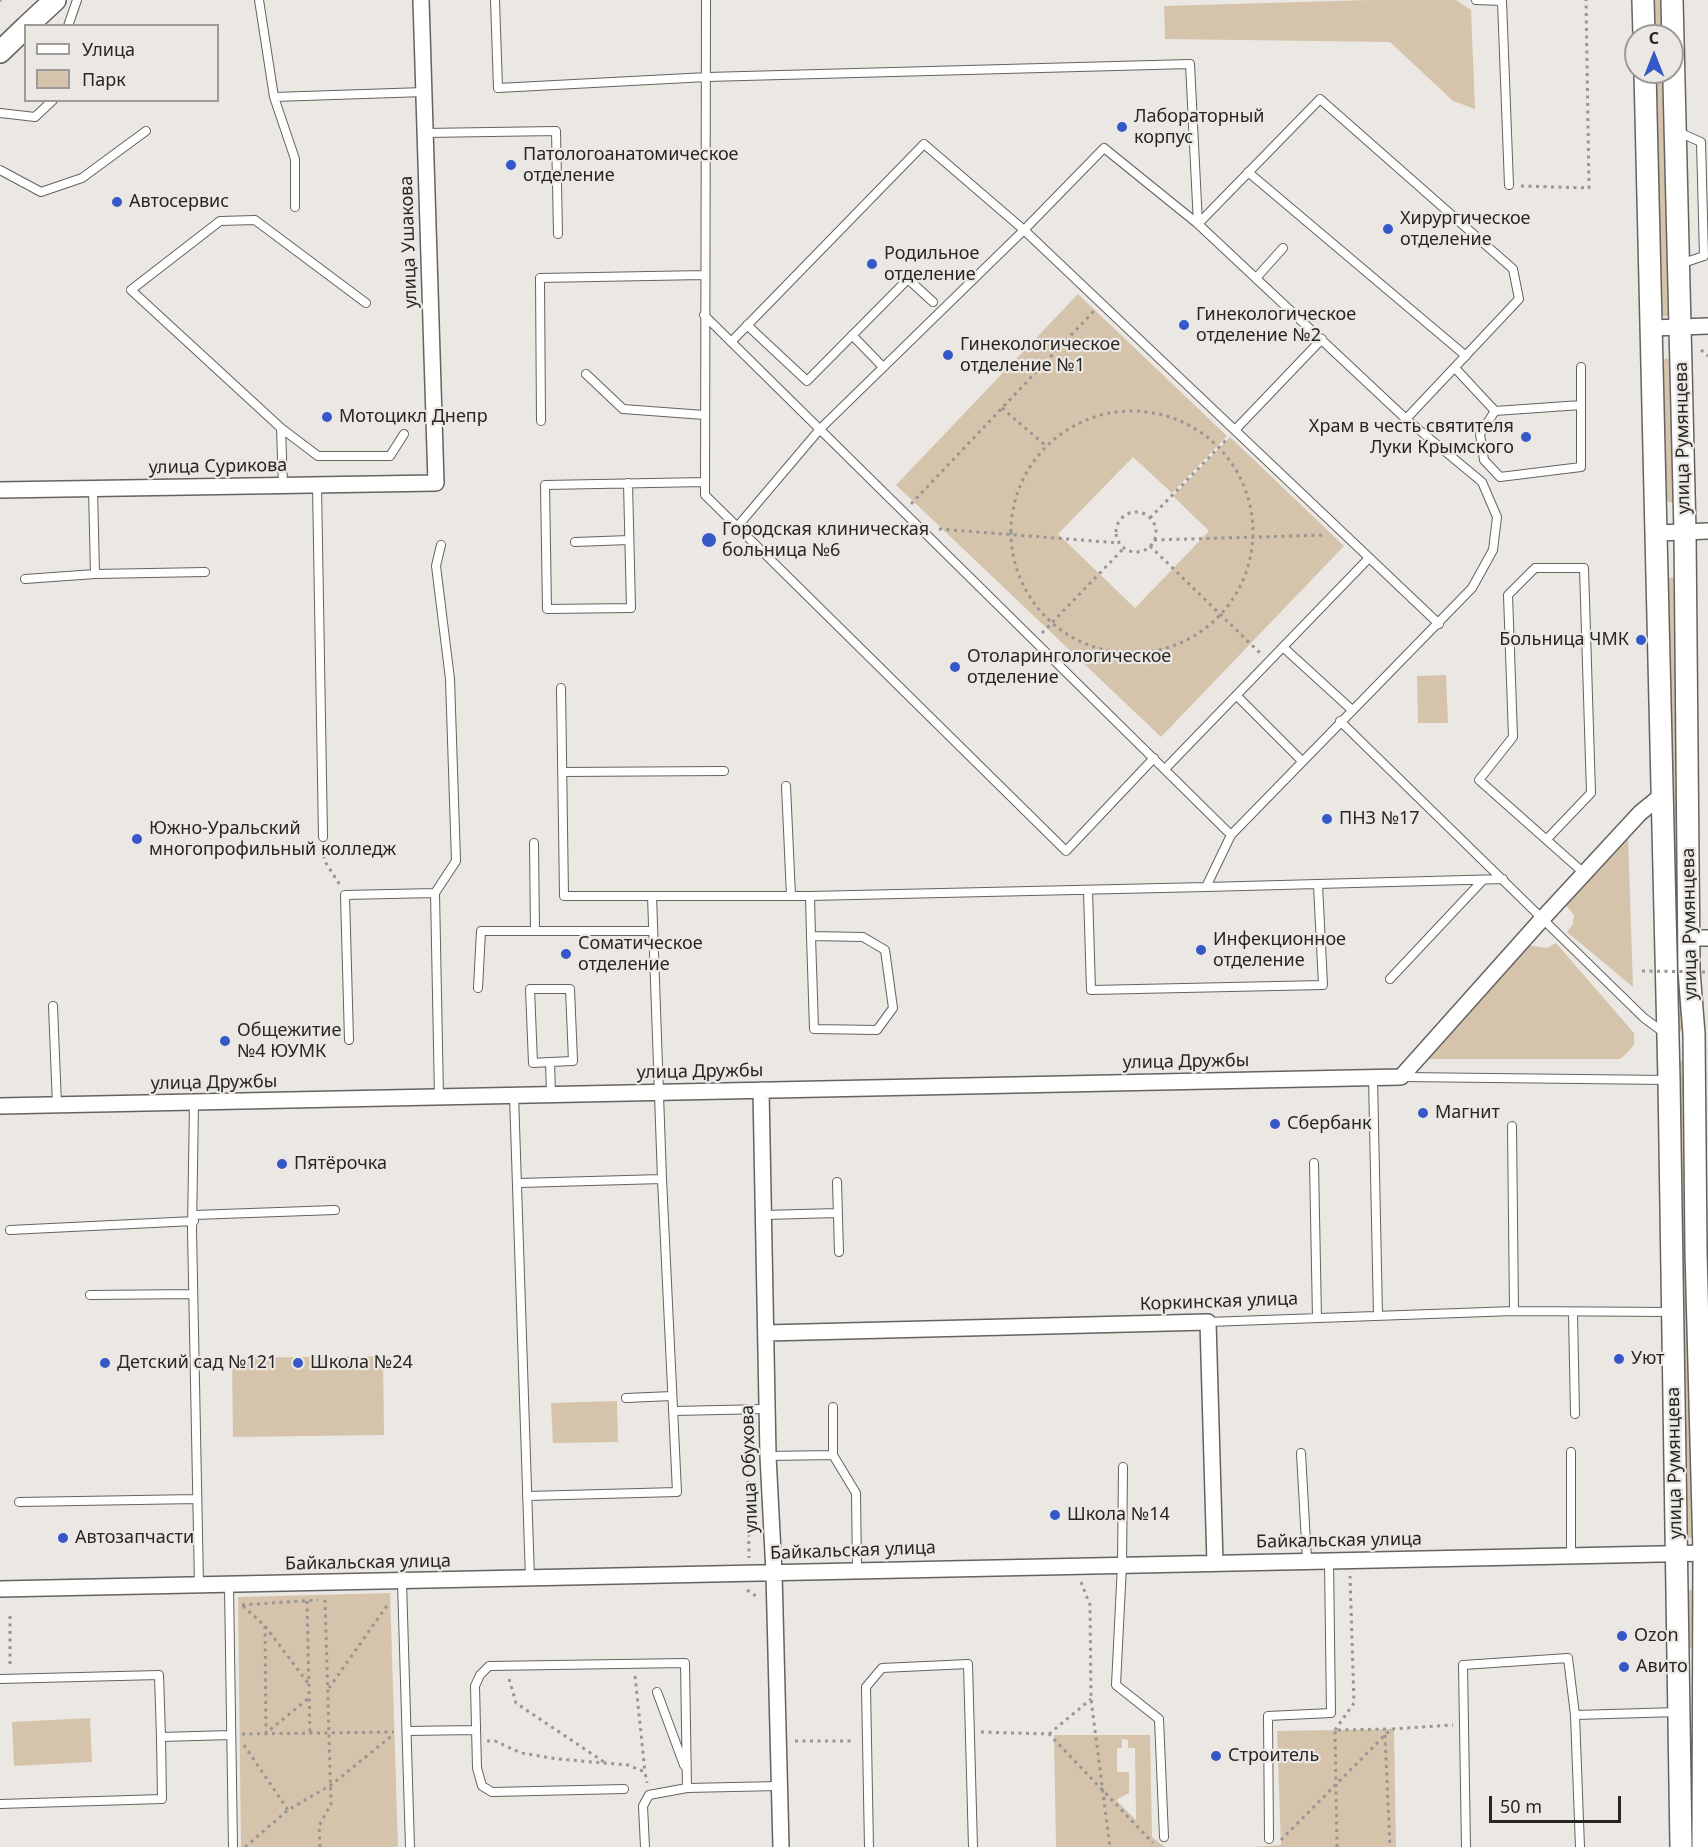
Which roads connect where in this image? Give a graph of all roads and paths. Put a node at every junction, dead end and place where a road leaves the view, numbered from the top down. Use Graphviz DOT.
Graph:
graph roads {
  1 [pos="56,0"];
  2 [pos="77,0"];
  3 [pos="259,0"];
  4 [pos="421,0"];
  5 [pos="495,0"];
  6 [pos="706,0"];
  7 [pos="1476,0"];
  8 [pos="1586,0"];
  9 [pos="1643,0"];
  10 [pos="1671,0"];
  11 [pos="28,24"];
  12 [pos="69,24"];
  13 [pos="1644,24"];
  14 [pos="24,28"];
  15 [pos="0,52"];
  16 [pos="707,77"];
  17 [pos="1645,84"];
  18 [pos="424,92"];
  19 [pos="274,97"];
  20 [pos="51,102"];
  21 [pos="0,113"];
  22 [pos="146,131"];
  23 [pos="425,133"];
  24 [pos="0,170"];
  25 [pos="1248,172"];
  26 [pos="1509,185"];
  27 [pos="295,207"];
  28 [pos="1198,224"];
  29 [pos="1024,230"];
  30 [pos="558,234"];
  31 [pos="1283,248"];
  32 [pos="705,275"];
  33 [pos="1257,277"];
  34 [pos="933,302"];
  35 [pos="366,303"];
  36 [pos="1101,303"];
  37 [pos="704,315"];
  38 [pos="747,325"];
  39 [pos="1708,326"];
  40 [pos="1680,327"];
  41 [pos="1652,328"];
  42 [pos="852,335"];
  43 [pos="1322,339"];
  44 [pos="731,342"];
  45 [pos="1701,350"];
  46 [pos="1466,356"];
  47 [pos="1708,356"];
  48 [pos="883,367"];
  49 [pos="1581,367"];
  50 [pos="1455,368"];
  51 [pos="586,374"];
  52 [pos="1581,405"];
  53 [pos="1001,408"];
  54 [pos="1495,411"];
  55 [pos="705,415"];
  56 [pos="1406,419"];
  57 [pos="541,421"];
  58 [pos="281,428"];
  59 [pos="820,429"];
  60 [pos="1235,430"];
  61 [pos="404,434"];
  62 [pos="1046,446"];
  63 [pos="1218,447"];
  64 [pos="705,482"];
  65 [pos="436,483"];
  66 [pos="628,483"];
  67 [pos="317,485"];
  68 [pos="283,486"];
  69 [pos="93,489"];
  70 [pos="0,490"];
  71 [pos="903,512"];
  72 [pos="1150,518"];
  73 [pos="737,527"];
  74 [pos="920,528"];
  75 [pos="1708,531"];
  76 [pos="1657,532"];
  77 [pos="1685,532"];
  78 [pos="1345,534"];
  79 [pos="1011,535"];
  80 [pos="1253,537"];
  81 [pos="629,540"];
  82 [pos="1154,540"];
  83 [pos="575,542"];
  84 [pos="1119,543"];
  85 [pos="441,545"];
  86 [pos="1150,546"];
  87 [pos="1124,548"];
  88 [pos="1369,558"];
  89 [pos="205,572"];
  90 [pos="95,574"];
  91 [pos="26,579"];
  92 [pos="1220,614"];
  93 [pos="1052,622"];
  94 [pos="1439,624"];
  95 [pos="1034,641"];
  96 [pos="1284,648"];
  97 [pos="1270,662"];
  98 [pos="561,688"];
  99 [pos="1237,696"];
  100 [pos="1352,710"];
  101 [pos="1340,722"];
  102 [pos="1154,758"];
  103 [pos="1302,761"];
  104 [pos="1165,770"];
  105 [pos="724,771"];
  106 [pos="562,772"];
  107 [pos="786,786"];
  108 [pos="1662,795"];
  109 [pos="1231,835"];
  110 [pos="323,837"];
  111 [pos="1547,839"];
  112 [pos="534,843"];
  113 [pos="324,860"];
  114 [pos="1585,874"];
  115 [pos="1503,879"];
  116 [pos="1483,880"];
  117 [pos="1318,885"];
  118 [pos="1206,887"];
  119 [pos="1088,891"];
  120 [pos="435,893"];
  121 [pos="345,895"];
  122 [pos="652,896"];
  123 [pos="791,896"];
  124 [pos="810,896"];
  125 [pos="1543,918"];
  126 [pos="536,931"];
  127 [pos="653,932"];
  128 [pos="811,936"];
  129 [pos="1698,938"];
  130 [pos="1642,971"];
  131 [pos="1665,971"];
  132 [pos="1699,971"];
  133 [pos="1390,979"];
  134 [pos="478,988"];
  135 [pos="53,1006"];
  136 [pos="1667,1039"];
  137 [pos="350,1040"];
  138 [pos="1694,1044"];
  139 [pos="550,1062"];
  140 [pos="1373,1077"];
  141 [pos="1401,1077"];
  142 [pos="1669,1080"];
  143 [pos="761,1090"];
  144 [pos="658,1092"];
  145 [pos="551,1094"];
  146 [pos="514,1095"];
  147 [pos="439,1097"];
  148 [pos="194,1103"];
  149 [pos="57,1105"];
  150 [pos="0,1106"];
  151 [pos="1512,1126"];
  152 [pos="1314,1163"];
  153 [pos="662,1179"];
  154 [pos="837,1182"];
  155 [pos="519,1183"];
  156 [pos="335,1210"];
  157 [pos="838,1213"];
  158 [pos="764,1215"];
  159 [pos="194,1218"];
  160 [pos="10,1230"];
  161 [pos="839,1252"];
  162 [pos="1702,1252"];
  163 [pos="193,1293"];
  164 [pos="90,1295"];
  165 [pos="1515,1311"];
  166 [pos="1573,1312"];
  167 [pos="1673,1312"];
  168 [pos="1378,1316"];
  169 [pos="1317,1318"];
  170 [pos="1208,1322"];
  171 [pos="766,1333"];
  172 [pos="672,1396"];
  173 [pos="626,1398"];
  174 [pos="833,1407"];
  175 [pos="747,1409"];
  176 [pos="767,1409"];
  177 [pos="673,1411"];
  178 [pos="1575,1414"];
  179 [pos="1571,1452"];
  180 [pos="1301,1454"];
  181 [pos="833,1455"];
  182 [pos="768,1456"];
  183 [pos="1123,1467"];
  184 [pos="527,1496"];
  185 [pos="197,1499"];
  186 [pos="19,1502"];
  187 [pos="1706,1553"];
  188 [pos="1677,1554"];
  189 [pos="1571,1556"];
  190 [pos="1306,1560"];
  191 [pos="1329,1560"];
  192 [pos="1215,1563"];
  193 [pos="1122,1565"];
  194 [pos="1074,1566"];
  195 [pos="857,1570"];
  196 [pos="774,1573"];
  197 [pos="1350,1573"];
  198 [pos="748,1574"];
  199 [pos="530,1579"];
  200 [pos="402,1582"];
  201 [pos="199,1586"];
  202 [pos="229,1586"];
  203 [pos="0,1589"];
  204 [pos="736,1590"];
  205 [pos="747,1590"];
  206 [pos="402,1598"];
  207 [pos="774,1598"];
  208 [pos="325,1599"];
  209 [pos="336,1599"];
  210 [pos="307,1601"];
  211 [pos="229,1605"];
  212 [pos="242,1605"];
  213 [pos="10,1616"];
  214 [pos="265,1626"];
  215 [pos="634,1662"];
  216 [pos="510,1666"];
  217 [pos="10,1678"];
  218 [pos="0,1679"];
  219 [pos="309,1684"];
  220 [pos="328,1689"];
  221 [pos="657,1692"];
  222 [pos="309,1698"];
  223 [pos="1090,1699"];
  224 [pos="1680,1712"];
  225 [pos="1575,1715"];
  226 [pos="1464,1724"];
  227 [pos="1391,1729"];
  228 [pos="476,1730"];
  229 [pos="1335,1730"];
  230 [pos="408,1731"];
  231 [pos="970,1732"];
  232 [pos="266,1733"];
  233 [pos="330,1733"];
  234 [pos="310,1734"];
  235 [pos="1049,1734"];
  236 [pos="231,1735"];
  237 [pos="1385,1735"];
  238 [pos="161,1737"];
  239 [pos="868,1740"];
  240 [pos="477,1741"];
  241 [pos="778,1742"];
  242 [pos="605,1763"];
  243 [pos="645,1772"];
  244 [pos="687,1772"];
  245 [pos="1336,1784"];
  246 [pos="330,1785"];
  247 [pos="779,1786"];
  248 [pos="687,1788"];
  249 [pos="624,1789"];
  250 [pos="1104,1794"];
  251 [pos="649,1795"];
  252 [pos="0,1804"];
  253 [pos="288,1810"];
  254 [pos="1164,1837"];
  255 [pos="1269,1839"];
  256 [pos="233,1847"];
  257 [pos="245,1847"];
  258 [pos="320,1847"];
  259 [pos="410,1847"];
  260 [pos="645,1847"];
  261 [pos="781,1847"];
  262 [pos="870,1847"];
  263 [pos="973,1847"];
  264 [pos="1110,1847"];
  265 [pos="1157,1847"];
  266 [pos="1274,1847"];
  267 [pos="1337,1847"];
  268 [pos="1390,1847"];
  269 [pos="1466,1847"];
  270 [pos="1580,1847"];
  271 [pos="1681,1847"];
  272 [pos="1703,1847"];
  1 -- 11 [label="main road"];
  2 -- 12 [label="lane"];
  3 -- 19 [label="lane"];
  4 -- 18 [label="street, улица Ушакова"];
  5 -- 16 [label="lane"];
  6 -- 16 [label="lane"];
  7 -- 26 [label="lane"];
  8 -- 26 [label="path"];
  9 -- 13 [label="main road"];
  10 -- 40 [label="main road, улица Румянцева"];
  14 -- 15 [label="main road"];
  16 -- 28 [label="lane"];
  16 -- 32 [label="lane"];
  17 -- 41 [label="main road, улица Румянцева"];
  18 -- 19 [label="lane"];
  18 -- 23 [label="street, улица Ушакова"];
  19 -- 27 [label="lane"];
  20 -- 21 [label="lane"];
  22 -- 24 [label="lane"];
  23 -- 30 [label="lane"];
  23 -- 65 [label="street, улица Ушакова"];
  25 -- 28 [label="lane"];
  25 -- 46 [label="lane"];
  25 -- 46 [label="lane"];
  28 -- 29 [label="lane"];
  28 -- 33 [label="lane"];
  29 -- 36 [label="lane"];
  29 -- 38 [label="lane"];
  29 -- 48 [label="lane"];
  31 -- 33 [label="lane"];
  32 -- 37 [label="lane"];
  32 -- 57 [label="lane"];
  33 -- 43 [label="lane"];
  34 -- 42 [label="lane"];
  35 -- 58 [label="lane"];
  36 -- 53 [label="path"];
  36 -- 60 [label="lane"];
  37 -- 44 [label="lane"];
  37 -- 55 [label="lane"];
  38 -- 42 [label="lane"];
  38 -- 44 [label="lane"];
  39 -- 40 [label="street"];
  40 -- 41 [label="street"];
  40 -- 77 [label="main road, улица Румянцева"];
  41 -- 76 [label="main road, улица Румянцева"];
  42 -- 48 [label="lane"];
  43 -- 56 [label="lane"];
  43 -- 60 [label="lane"];
  44 -- 59 [label="lane"];
  45 -- 47 [label="path"];
  46 -- 50 [label="lane"];
  48 -- 59 [label="lane"];
  49 -- 52 [label="lane"];
  50 -- 54 [label="lane"];
  50 -- 56 [label="lane"];
  51 -- 55 [label="lane"];
  52 -- 54 [label="lane"];
  52 -- 54 [label="lane"];
  53 -- 62 [label="path"];
  53 -- 71 [label="path"];
  55 -- 64 [label="lane"];
  56 -- 94 [label="lane"];
  58 -- 61 [label="lane"];
  58 -- 68 [label="lane"];
  59 -- 71 [label="lane"];
  59 -- 73 [label="lane"];
  60 -- 63 [label="path"];
  60 -- 78 [label="lane"];
  62 -- 63 [label="path"];
  62 -- 79 [label="path"];
  63 -- 72 [label="path"];
  63 -- 80 [label="path"];
  64 -- 66 [label="lane"];
  64 -- 73 [label="lane"];
  65 -- 67 [label="street, улица Сурикова"];
  66 -- 81 [label="lane"];
  66 -- 81 [label="lane"];
  67 -- 68 [label="street, улица Сурикова"];
  67 -- 110 [label="lane"];
  68 -- 69 [label="street, улица Сурикова"];
  69 -- 70 [label="street, улица Сурикова"];
  69 -- 90 [label="lane"];
  71 -- 74 [label="lane"];
  72 -- 82 [label="path"];
  72 -- 84 [label="path"];
  73 -- 102 [label="lane"];
  74 -- 79 [label="path"];
  74 -- 95 [label="lane"];
  75 -- 77 [label="street"];
  76 -- 77 [label="street"];
  76 -- 108 [label="main road, улица Румянцева"];
  77 -- 129 [label="main road, улица Румянцева"];
  78 -- 80 [label="path"];
  78 -- 88 [label="lane"];
  79 -- 84 [label="path"];
  79 -- 93 [label="path"];
  80 -- 82 [label="path"];
  80 -- 92 [label="path"];
  81 -- 83 [label="lane"];
  82 -- 86 [label="path"];
  84 -- 87 [label="path"];
  85 -- 120 [label="lane"];
  86 -- 87 [label="path"];
  86 -- 92 [label="path"];
  87 -- 93 [label="path"];
  88 -- 94 [label="lane"];
  88 -- 96 [label="lane"];
  89 -- 90 [label="lane"];
  90 -- 91 [label="lane"];
  92 -- 93 [label="path"];
  92 -- 97 [label="path"];
  93 -- 95 [label="path"];
  94 -- 100 [label="lane"];
  95 -- 102 [label="lane"];
  96 -- 97 [label="lane"];
  96 -- 100 [label="lane"];
  97 -- 99 [label="lane"];
  98 -- 106 [label="lane"];
  99 -- 103 [label="lane"];
  99 -- 104 [label="lane"];
  100 -- 101 [label="lane"];
  101 -- 103 [label="lane"];
  101 -- 115 [label="lane"];
  102 -- 104 [label="lane"];
  103 -- 109 [label="lane"];
  104 -- 109 [label="lane"];
  105 -- 106 [label="lane"];
  106 -- 122 [label="lane"];
  107 -- 123 [label="lane"];
  108 -- 114 [label="street"];
  108 -- 131 [label="main road, улица Румянцева"];
  109 -- 118 [label="lane"];
  111 -- 111 [label="lane"];
  111 -- 114 [label="lane"];
  112 -- 126 [label="lane"];
  113 -- 121 [label="path"];
  114 -- 125 [label="street"];
  115 -- 116 [label="lane"];
  115 -- 125 [label="lane"];
  116 -- 117 [label="lane"];
  116 -- 133 [label="lane"];
  117 -- 118 [label="lane"];
  117 -- 119 [label="lane"];
  118 -- 119 [label="lane"];
  119 -- 124 [label="lane"];
  120 -- 121 [label="lane"];
  120 -- 147 [label="lane"];
  121 -- 137 [label="lane"];
  122 -- 123 [label="lane"];
  122 -- 127 [label="lane"];
  123 -- 124 [label="lane"];
  124 -- 128 [label="lane"];
  125 -- 136 [label="lane"];
  125 -- 141 [label="street"];
  126 -- 127 [label="lane"];
  126 -- 134 [label="lane"];
  127 -- 144 [label="lane"];
  128 -- 128 [label="lane"];
  129 -- 132 [label="main road, улица Румянцева"];
  130 -- 131 [label="path, bridge"];
  131 -- 132 [label="path, bridge"];
  131 -- 136 [label="main road, улица Румянцева"];
  132 -- 138 [label="main road, улица Румянцева"];
  135 -- 149 [label="lane"];
  136 -- 138 [label="main road"];
  136 -- 142 [label="main road, улица Румянцева"];
  138 -- 162 [label="main road, улица Румянцева"];
  139 -- 139 [label="lane"];
  139 -- 145 [label="lane"];
  140 -- 141 [label="street, улица Дружбы"];
  140 -- 143 [label="street, улица Дружбы"];
  140 -- 168 [label="lane"];
  141 -- 142 [label="lane, улица Дружбы"];
  142 -- 167 [label="main road, улица Румянцева"];
  143 -- 144 [label="street, улица Дружбы"];
  143 -- 158 [label="street, улица Обухова"];
  144 -- 145 [label="street, улица Дружбы"];
  144 -- 153 [label="lane"];
  145 -- 146 [label="street, улица Дружбы"];
  146 -- 147 [label="street, улица Дружбы"];
  146 -- 155 [label="lane"];
  147 -- 148 [label="street, улица Дружбы"];
  148 -- 149 [label="street, улица Дружбы"];
  148 -- 159 [label="lane"];
  149 -- 150 [label="street, улица Дружбы"];
  151 -- 165 [label="lane"];
  152 -- 169 [label="lane"];
  153 -- 155 [label="lane"];
  153 -- 172 [label="lane"];
  154 -- 157 [label="lane"];
  155 -- 184 [label="lane"];
  156 -- 159 [label="lane"];
  157 -- 158 [label="lane"];
  157 -- 161 [label="lane"];
  158 -- 171 [label="street, улица Обухова"];
  159 -- 160 [label="lane"];
  159 -- 163 [label="lane"];
  162 -- 187 [label="main road, улица Румянцева"];
  163 -- 164 [label="lane"];
  163 -- 185 [label="lane"];
  165 -- 166 [label="lane, Коркинская улица"];
  165 -- 168 [label="lane, Коркинская улица"];
  166 -- 167 [label="lane, Коркинская улица"];
  166 -- 178 [label="lane"];
  167 -- 188 [label="main road, улица Румянцева"];
  168 -- 169 [label="lane, Коркинская улица"];
  169 -- 170 [label="lane, Коркинская улица"];
  170 -- 171 [label="street, Коркинская улица"];
  170 -- 192 [label="street"];
  171 -- 176 [label="street, улица Обухова"];
  172 -- 173 [label="lane"];
  172 -- 177 [label="lane"];
  174 -- 181 [label="lane"];
  175 -- 176 [label="lane"];
  175 -- 177 [label="lane"];
  175 -- 198 [label="path"];
  176 -- 182 [label="street, улица Обухова"];
  177 -- 184 [label="lane"];
  179 -- 189 [label="lane"];
  180 -- 190 [label="lane"];
  181 -- 182 [label="lane"];
  181 -- 195 [label="lane"];
  182 -- 196 [label="street, улица Обухова"];
  183 -- 193 [label="lane"];
  184 -- 199 [label="lane"];
  185 -- 186 [label="lane"];
  185 -- 201 [label="lane"];
  187 -- 188 [label="street, Байкальская улица"];
  187 -- 272 [label="main road, улица Румянцева"];
  188 -- 189 [label="street, Байкальская улица"];
  188 -- 224 [label="main road, улица Румянцева"];
  189 -- 191 [label="street, Байкальская улица"];
  190 -- 191 [label="street, Байкальская улица"];
  190 -- 192 [label="street, Байкальская улица"];
  191 -- 255 [label="lane"];
  192 -- 193 [label="street, Байкальская улица"];
  193 -- 194 [label="street, Байкальская улица"];
  193 -- 254 [label="lane"];
  194 -- 195 [label="street, Байкальская улица"];
  194 -- 223 [label="path"];
  195 -- 196 [label="street, Байкальская улица"];
  196 -- 198 [label="street, Байкальская улица"];
  196 -- 207 [label="street, улица Обухова"];
  197 -- 229 [label="path"];
  198 -- 199 [label="street, Байкальская улица"];
  198 -- 205 [label="path"];
  199 -- 200 [label="street, Байкальская улица"];
  200 -- 202 [label="street, Байкальская улица"];
  200 -- 206 [label="lane"];
  201 -- 202 [label="street, Байкальская улица"];
  201 -- 203 [label="street, Байкальская улица"];
  202 -- 211 [label="lane"];
  204 -- 205 [label="path"];
  205 -- 207 [label="path"];
  206 -- 220 [label="path"];
  206 -- 230 [label="lane"];
  207 -- 241 [label="street, улица Обухова"];
  208 -- 209 [label="path"];
  208 -- 210 [label="path"];
  208 -- 220 [label="path"];
  210 -- 212 [label="path"];
  210 -- 219 [label="path"];
  211 -- 212 [label="path"];
  211 -- 236 [label="lane"];
  212 -- 214 [label="path"];
  213 -- 217 [label="path"];
  214 -- 219 [label="path"];
  214 -- 232 [label="path"];
  215 -- 216 [label="lane"];
  215 -- 243 [label="path"];
  215 -- 244 [label="lane"];
  216 -- 228 [label="lane"];
  216 -- 242 [label="path"];
  217 -- 218 [label="lane"];
  217 -- 238 [label="lane"];
  219 -- 222 [label="path"];
  220 -- 233 [label="path"];
  221 -- 244 [label="lane"];
  222 -- 232 [label="path"];
  222 -- 234 [label="path"];
  223 -- 235 [label="path"];
  223 -- 250 [label="path"];
  224 -- 225 [label="lane"];
  224 -- 271 [label="main road, улица Румянцева"];
  225 -- 226 [label="lane"];
  225 -- 270 [label="lane"];
  226 -- 227 [label="path"];
  226 -- 269 [label="lane"];
  227 -- 229 [label="path"];
  227 -- 237 [label="path"];
  228 -- 230 [label="lane"];
  228 -- 240 [label="lane"];
  229 -- 245 [label="path"];
  230 -- 259 [label="lane"];
  231 -- 235 [label="path"];
  231 -- 239 [label="lane"];
  231 -- 263 [label="lane"];
  232 -- 234 [label="path"];
  232 -- 253 [label="path"];
  233 -- 234 [label="path"];
  233 -- 246 [label="path"];
  233 -- 246 [label="path"];
  235 -- 250 [label="path"];
  236 -- 238 [label="lane"];
  236 -- 256 [label="lane"];
  237 -- 245 [label="path"];
  237 -- 268 [label="path"];
  238 -- 252 [label="lane"];
  239 -- 241 [label="path"];
  239 -- 262 [label="lane"];
  240 -- 242 [label="path"];
  240 -- 249 [label="lane"];
  241 -- 247 [label="street, улица Обухова"];
  242 -- 243 [label="path"];
  243 -- 251 [label="path"];
  244 -- 248 [label="lane"];
  245 -- 266 [label="path"];
  245 -- 267 [label="path"];
  246 -- 253 [label="path"];
  246 -- 258 [label="path"];
  247 -- 248 [label="lane"];
  247 -- 261 [label="street, улица Обухова"];
  248 -- 251 [label="lane"];
  250 -- 264 [label="path"];
  250 -- 265 [label="path"];
  251 -- 260 [label="lane"];
  253 -- 257 [label="path"];
}
